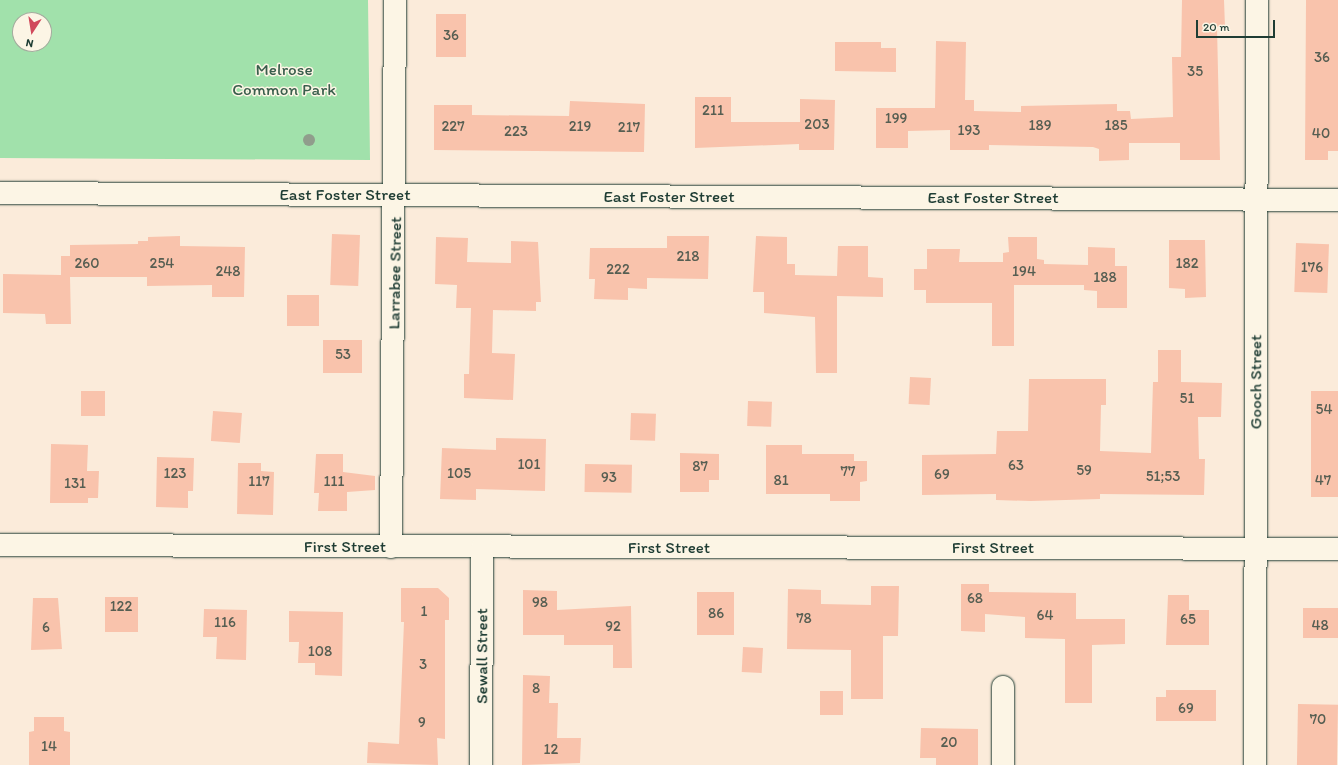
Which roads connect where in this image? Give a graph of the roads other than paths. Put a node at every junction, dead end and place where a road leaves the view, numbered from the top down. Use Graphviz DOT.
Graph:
graph roads {
  1 [pos="395,0"];
  2 [pos="1257,0"];
  3 [pos="0,193"];
  4 [pos="396,195"];
  5 [pos="1257,200"];
  6 [pos="1338,200"];
  7 [pos="0,545"];
  8 [pos="392,547"];
  9 [pos="482,547"];
  10 [pos="1255,548"];
  11 [pos="1338,549"];
  12 [pos="1003,687"];
  13 [pos="481,765"];
  14 [pos="1003,765"];
  15 [pos="1255,765"];
  1 -- 4 [label="street, Larrabee Street"];
  2 -- 5 [label="street, Gooch Street"];
  3 -- 4 [label="street, East Foster Street"];
  4 -- 5 [label="street, East Foster Street"];
  4 -- 8 [label="street, Larrabee Street"];
  5 -- 6 [label="street, East Foster Street"];
  5 -- 10 [label="street, Gooch Street"];
  7 -- 8 [label="street, First Street"];
  8 -- 9 [label="street, First Street"];
  9 -- 10 [label="street, First Street"];
  9 -- 13 [label="street, Sewall Street"];
  10 -- 11 [label="street, First Street"];
  10 -- 15 [label="street, Gooch Street"];
  12 -- 14 [label="street"];
}
